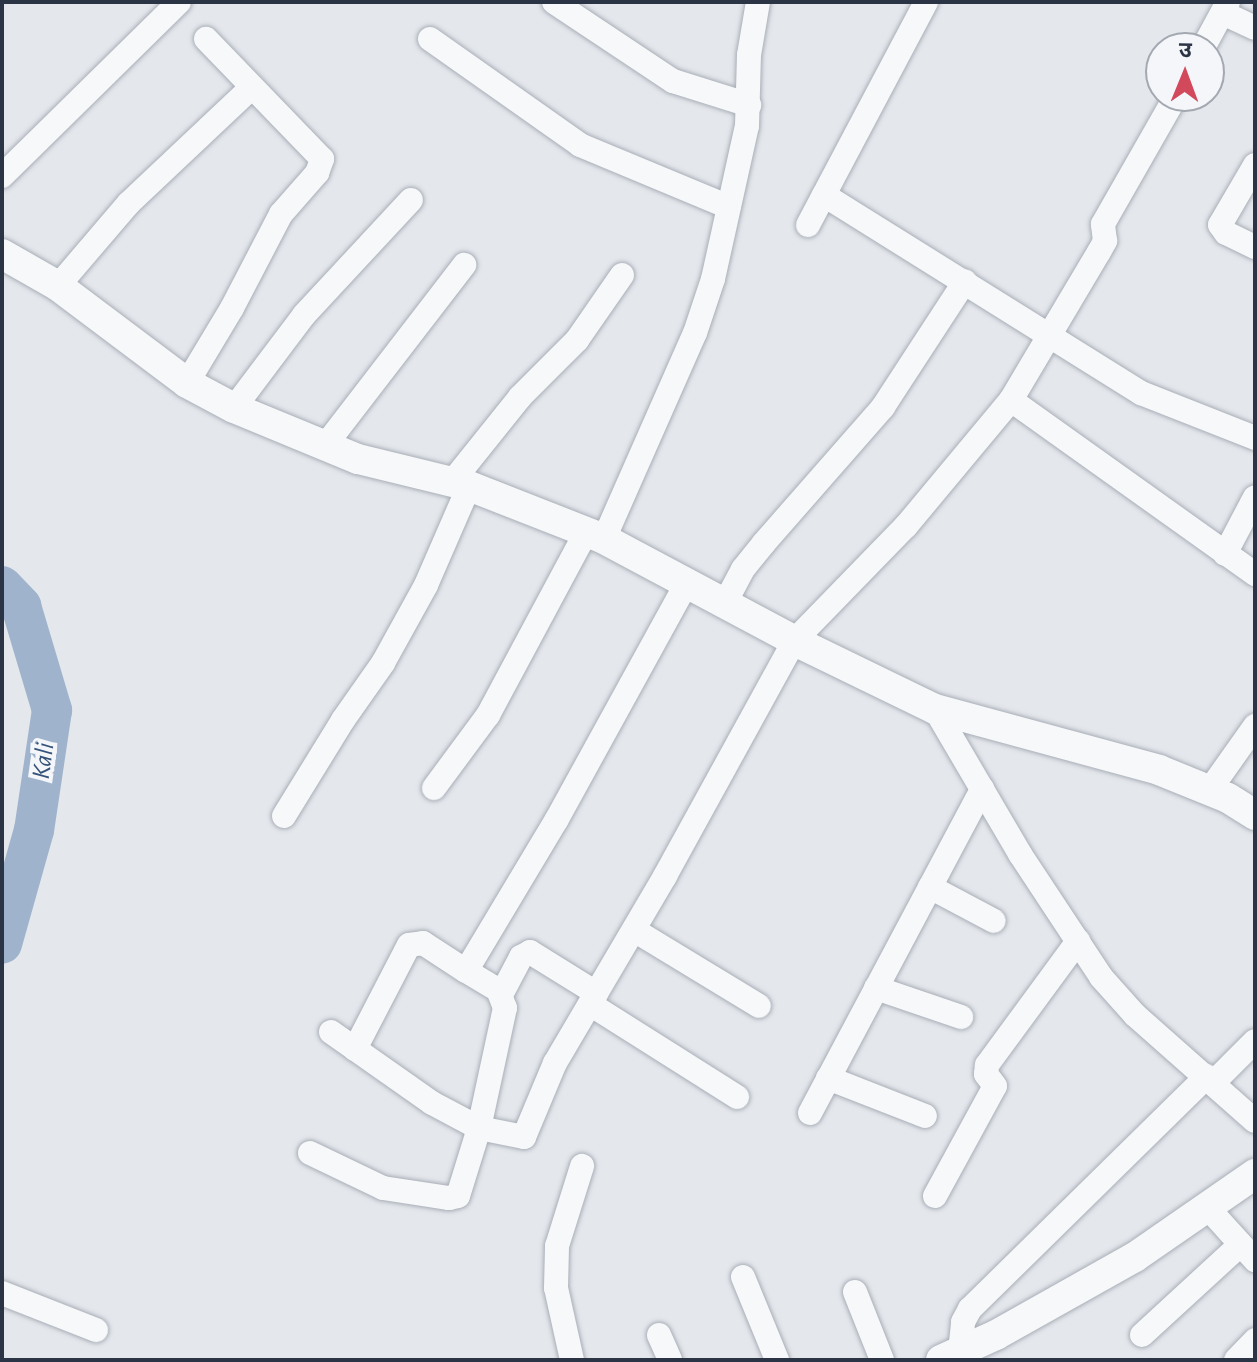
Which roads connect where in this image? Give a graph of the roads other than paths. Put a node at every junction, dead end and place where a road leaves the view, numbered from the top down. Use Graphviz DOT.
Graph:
graph roads {
  1 [pos="179,2"];
  2 [pos="554,2"];
  3 [pos="758,2"];
  4 [pos="926,2"];
  5 [pos="1225,7"];
  6 [pos="1255,28"];
  7 [pos="1212,32"];
  8 [pos="206,39"];
  9 [pos="430,39"];
  10 [pos="251,88"];
  11 [pos="749,105"];
  12 [pos="1167,112"];
  13 [pos="1255,165"];
  14 [pos="2,176"];
  15 [pos="824,195"];
  16 [pos="411,200"];
  17 [pos="729,207"];
  18 [pos="808,225"];
  19 [pos="1255,247"];
  20 [pos="2,254"];
  21 [pos="464,265"];
  22 [pos="622,275"];
  23 [pos="965,281"];
  24 [pos="58,286"];
  25 [pos="1051,334"];
  26 [pos="187,383"];
  27 [pos="1011,400"];
  28 [pos="234,408"];
  29 [pos="1255,438"];
  30 [pos="324,447"];
  31 [pos="460,484"];
  32 [pos="1255,497"];
  33 [pos="595,536"];
  34 [pos="1225,554"];
  35 [pos="1255,574"];
  36 [pos="687,583"];
  37 [pos="725,603"];
  38 [pos="795,640"];
  39 [pos="935,709"];
  40 [pos="1255,726"];
  41 [pos="434,788"];
  42 [pos="982,789"];
  43 [pos="1209,791"];
  44 [pos="1255,815"];
  45 [pos="284,816"];
  46 [pos="930,887"];
  47 [pos="994,921"];
  48 [pos="634,930"];
  49 [pos="1078,941"];
  50 [pos="466,971"];
  51 [pos="876,988"];
  52 [pos="502,993"];
  53 [pos="593,998"];
  54 [pos="759,1006"];
  55 [pos="961,1017"];
  56 [pos="331,1032"];
  57 [pos="1255,1041"];
  58 [pos="355,1049"];
  59 [pos="828,1078"];
  60 [pos="1210,1080"];
  61 [pos="737,1097"];
  62 [pos="810,1113"];
  63 [pos="925,1116"];
  64 [pos="1255,1121"];
  65 [pos="479,1128"];
  66 [pos="310,1153"];
  67 [pos="582,1166"];
  68 [pos="1255,1174"];
  69 [pos="935,1196"];
  70 [pos="1207,1207"];
  71 [pos="1248,1252"];
  72 [pos="743,1277"];
  73 [pos="855,1292"];
  74 [pos="2,1293"];
  75 [pos="96,1330"];
  76 [pos="659,1335"];
  77 [pos="1142,1335"];
  78 [pos="1255,1340"];
  79 [pos="950,1356"];
  80 [pos="572,1360"];
  81 [pos="670,1360"];
  82 [pos="777,1360"];
  83 [pos="882,1360"];
  84 [pos="1236,1360"];
  1 -- 14 [label="street"];
  2 -- 11 [label="street"];
  3 -- 11 [label="street"];
  4 -- 15 [label="street"];
  5 -- 6 [label="street"];
  5 -- 7 [label="street"];
  8 -- 10 [label="street"];
  9 -- 17 [label="street"];
  10 -- 24 [label="street"];
  10 -- 26 [label="street"];
  11 -- 17 [label="street"];
  12 -- 25 [label="street"];
  13 -- 19 [label="street"];
  15 -- 18 [label="street"];
  15 -- 23 [label="street"];
  16 -- 28 [label="street"];
  17 -- 33 [label="street"];
  20 -- 24 [label="street"];
  21 -- 30 [label="street"];
  22 -- 31 [label="street"];
  23 -- 25 [label="street"];
  23 -- 37 [label="street"];
  24 -- 26 [label="street"];
  25 -- 27 [label="street"];
  25 -- 29 [label="street"];
  26 -- 28 [label="street"];
  27 -- 34 [label="street"];
  27 -- 38 [label="street"];
  28 -- 30 [label="street"];
  30 -- 31 [label="street"];
  31 -- 33 [label="street"];
  31 -- 45 [label="street"];
  32 -- 34 [label="street"];
  33 -- 36 [label="street"];
  33 -- 41 [label="street"];
  34 -- 35 [label="street"];
  36 -- 37 [label="street"];
  36 -- 50 [label="street"];
  37 -- 38 [label="street"];
  38 -- 39 [label="street"];
  38 -- 48 [label="street"];
  39 -- 42 [label="street"];
  39 -- 43 [label="street"];
  40 -- 43 [label="street"];
  42 -- 46 [label="street"];
  42 -- 49 [label="street"];
  43 -- 44 [label="street"];
  46 -- 47 [label="street"];
  46 -- 51 [label="street"];
  48 -- 53 [label="street"];
  48 -- 54 [label="street"];
  49 -- 60 [label="street"];
  49 -- 69 [label="street"];
  50 -- 52 [label="street"];
  50 -- 58 [label="street"];
  51 -- 55 [label="street"];
  51 -- 59 [label="street"];
  52 -- 53 [label="street"];
  52 -- 65 [label="street"];
  53 -- 61 [label="street"];
  53 -- 65 [label="street"];
  56 -- 58 [label="street"];
  57 -- 60 [label="street"];
  58 -- 65 [label="street"];
  59 -- 62 [label="street"];
  59 -- 63 [label="street"];
  60 -- 64 [label="street"];
  60 -- 79 [label="street"];
  65 -- 66 [label="street"];
  67 -- 80 [label="street"];
  68 -- 70 [label="street"];
  70 -- 71 [label="street"];
  70 -- 79 [label="street"];
  71 -- 77 [label="street"];
  72 -- 82 [label="street"];
  73 -- 83 [label="street"];
  74 -- 75 [label="street"];
  76 -- 81 [label="street"];
  78 -- 84 [label="street"];
}
